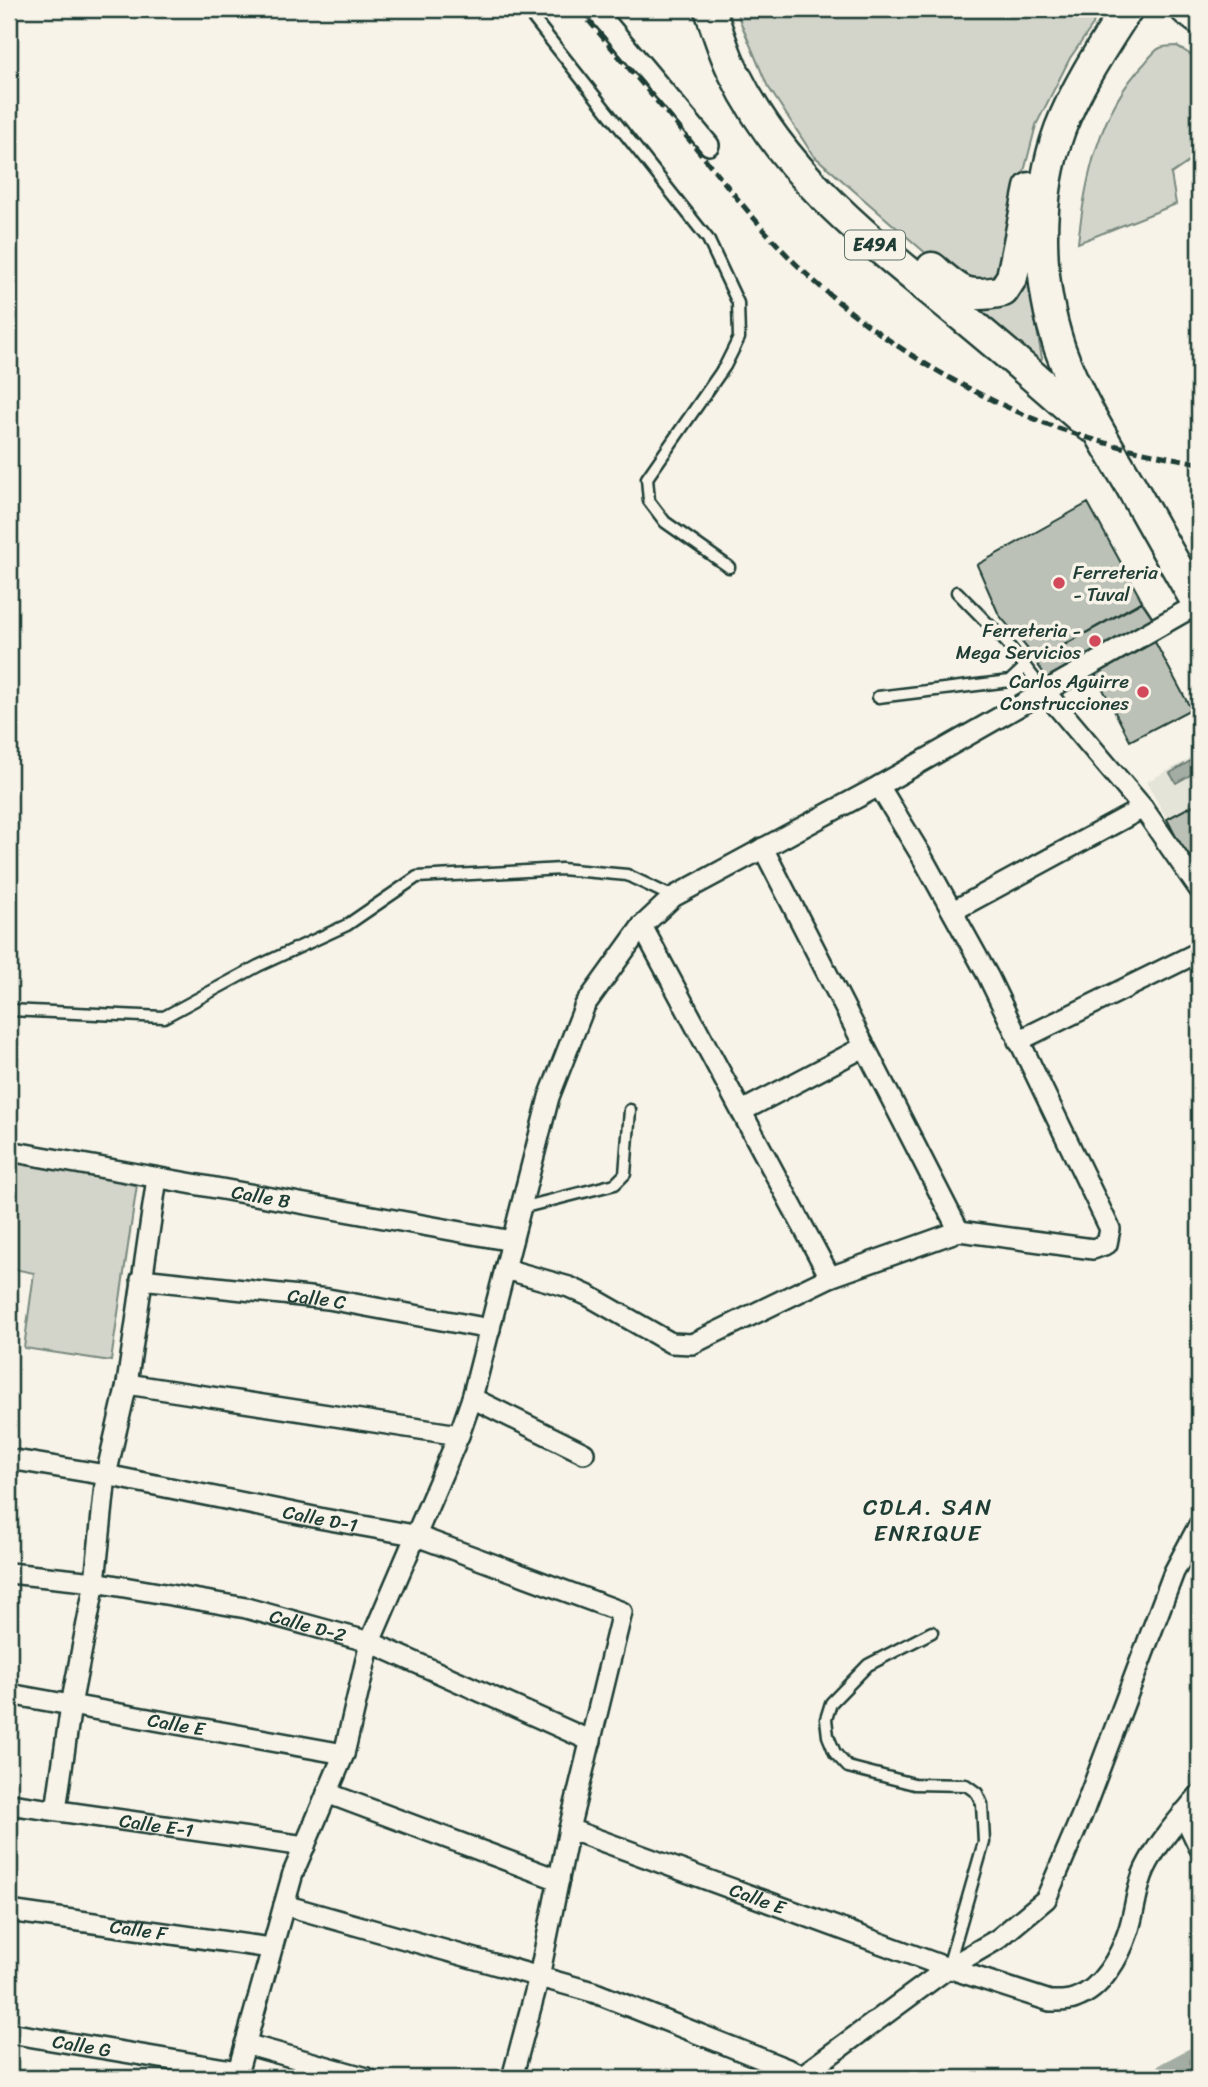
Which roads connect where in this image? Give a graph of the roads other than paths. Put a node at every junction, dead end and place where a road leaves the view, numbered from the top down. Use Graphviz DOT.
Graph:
graph roads {
  1 [pos="526,9"];
  2 [pos="595,9"];
  3 [pos="710,9"];
  4 [pos="1127,9"];
  5 [pos="1187,9"];
  6 [pos="1199,18"];
  7 [pos="709,145"];
  8 [pos="1052,161"];
  9 [pos="847,219"];
  10 [pos="1098,433"];
  11 [pos="729,567"];
  12 [pos="957,592"];
  13 [pos="1199,605"];
  14 [pos="1025,667"];
  15 [pos="1045,692"];
  16 [pos="878,697"];
  17 [pos="879,786"];
  18 [pos="1143,808"];
  19 [pos="763,848"];
  20 [pos="1194,869"];
  21 [pos="1199,889"];
  22 [pos="673,897"];
  23 [pos="953,911"];
  24 [pos="642,926"];
  25 [pos="1199,951"];
  26 [pos="9,1010"];
  27 [pos="1018,1041"];
  28 [pos="864,1047"];
  29 [pos="630,1110"];
  30 [pos="741,1111"];
  31 [pos="9,1151"];
  32 [pos="157,1178"];
  33 [pos="521,1208"];
  34 [pos="959,1231"];
  35 [pos="512,1241"];
  36 [pos="505,1269"];
  37 [pos="830,1277"];
  38 [pos="141,1279"];
  39 [pos="490,1329"];
  40 [pos="127,1384"];
  41 [pos="472,1398"];
  42 [pos="459,1435"];
  43 [pos="584,1453"];
  44 [pos="9,1459"];
  45 [pos="106,1475"];
  46 [pos="1199,1525"];
  47 [pos="414,1535"];
  48 [pos="9,1573"];
  49 [pos="95,1581"];
  50 [pos="932,1632"];
  51 [pos="370,1643"];
  52 [pos="9,1694"];
  53 [pos="71,1705"];
  54 [pos="591,1741"];
  55 [pos="344,1754"];
  56 [pos="327,1793"];
  57 [pos="1199,1795"];
  58 [pos="9,1804"];
  59 [pos="56,1810"];
  60 [pos="1183,1813"];
  61 [pos="569,1829"];
  62 [pos="305,1846"];
  63 [pos="1199,1847"];
  64 [pos="559,1880"];
  65 [pos="284,1905"];
  66 [pos="9,1911"];
  67 [pos="271,1948"];
  68 [pos="948,1968"];
  69 [pos="539,1977"];
  70 [pos="9,2033"];
  71 [pos="245,2044"];
  72 [pos="237,2075"];
  73 [pos="803,2077"];
  74 [pos="367,2078"];
  75 [pos="512,2078"];
  1 -- 11 [label="lane"];
  2 -- 7 [label="street"];
  3 -- 9 [label="main road, E49A"];
  4 -- 8 [label="main road, E49A"];
  5 -- 6 [label="highway"];
  8 -- 9 [label="main road"];
  8 -- 10 [label="main road, E49A"];
  9 -- 10 [label="main road, E49A"];
  10 -- 13 [label="main road, E49A"];
  12 -- 14 [label="lane"];
  13 -- 15 [label="street"];
  14 -- 15 [label="lane"];
  14 -- 16 [label="lane"];
  15 -- 17 [label="street"];
  15 -- 18 [label="street"];
  17 -- 19 [label="street"];
  17 -- 23 [label="street"];
  18 -- 20 [label="street"];
  18 -- 23 [label="street"];
  19 -- 22 [label="street"];
  19 -- 28 [label="street"];
  20 -- 21 [label="street"];
  22 -- 24 [label="street"];
  22 -- 26 [label="lane"];
  23 -- 27 [label="street"];
  24 -- 30 [label="street"];
  24 -- 33 [label="street"];
  25 -- 27 [label="street"];
  27 -- 34 [label="street"];
  28 -- 30 [label="street"];
  28 -- 34 [label="street"];
  29 -- 33 [label="lane"];
  30 -- 37 [label="street"];
  31 -- 32 [label="street, Calle B"];
  32 -- 35 [label="street, Calle B"];
  32 -- 38 [label="street"];
  33 -- 35 [label="street"];
  34 -- 37 [label="street"];
  35 -- 36 [label="street"];
  36 -- 37 [label="street"];
  36 -- 39 [label="street"];
  38 -- 39 [label="street, Calle C"];
  38 -- 40 [label="street"];
  39 -- 41 [label="street"];
  40 -- 42 [label="street"];
  40 -- 45 [label="street"];
  41 -- 42 [label="street"];
  41 -- 43 [label="street"];
  42 -- 47 [label="street"];
  44 -- 45 [label="street, Calle D-1"];
  45 -- 47 [label="street, Calle D-1"];
  45 -- 49 [label="street"];
  46 -- 68 [label="street"];
  47 -- 51 [label="street"];
  47 -- 54 [label="street, Calle D-1"];
  48 -- 49 [label="street, Calle D-2"];
  49 -- 51 [label="street, Calle D-2"];
  49 -- 53 [label="street"];
  50 -- 68 [label="lane"];
  51 -- 54 [label="street, Calle D-2"];
  51 -- 55 [label="street"];
  52 -- 53 [label="street, Calle E"];
  53 -- 55 [label="street, Calle E"];
  53 -- 59 [label="street"];
  54 -- 61 [label="street"];
  55 -- 56 [label="street"];
  56 -- 62 [label="street"];
  56 -- 64 [label="street"];
  57 -- 60 [label="street, Calle E"];
  58 -- 59 [label="street, Calle E-1"];
  59 -- 62 [label="street, Calle E-1"];
  60 -- 63 [label="street"];
  60 -- 68 [label="street, Calle E"];
  61 -- 64 [label="street"];
  61 -- 68 [label="street, Calle E"];
  62 -- 65 [label="street"];
  64 -- 69 [label="street"];
  65 -- 67 [label="street"];
  65 -- 69 [label="street"];
  66 -- 67 [label="street, Calle F"];
  67 -- 71 [label="street"];
  68 -- 73 [label="street"];
  69 -- 73 [label="street"];
  69 -- 75 [label="street"];
  70 -- 72 [label="street, Calle G"];
  71 -- 72 [label="street"];
  71 -- 74 [label="street"];
}
